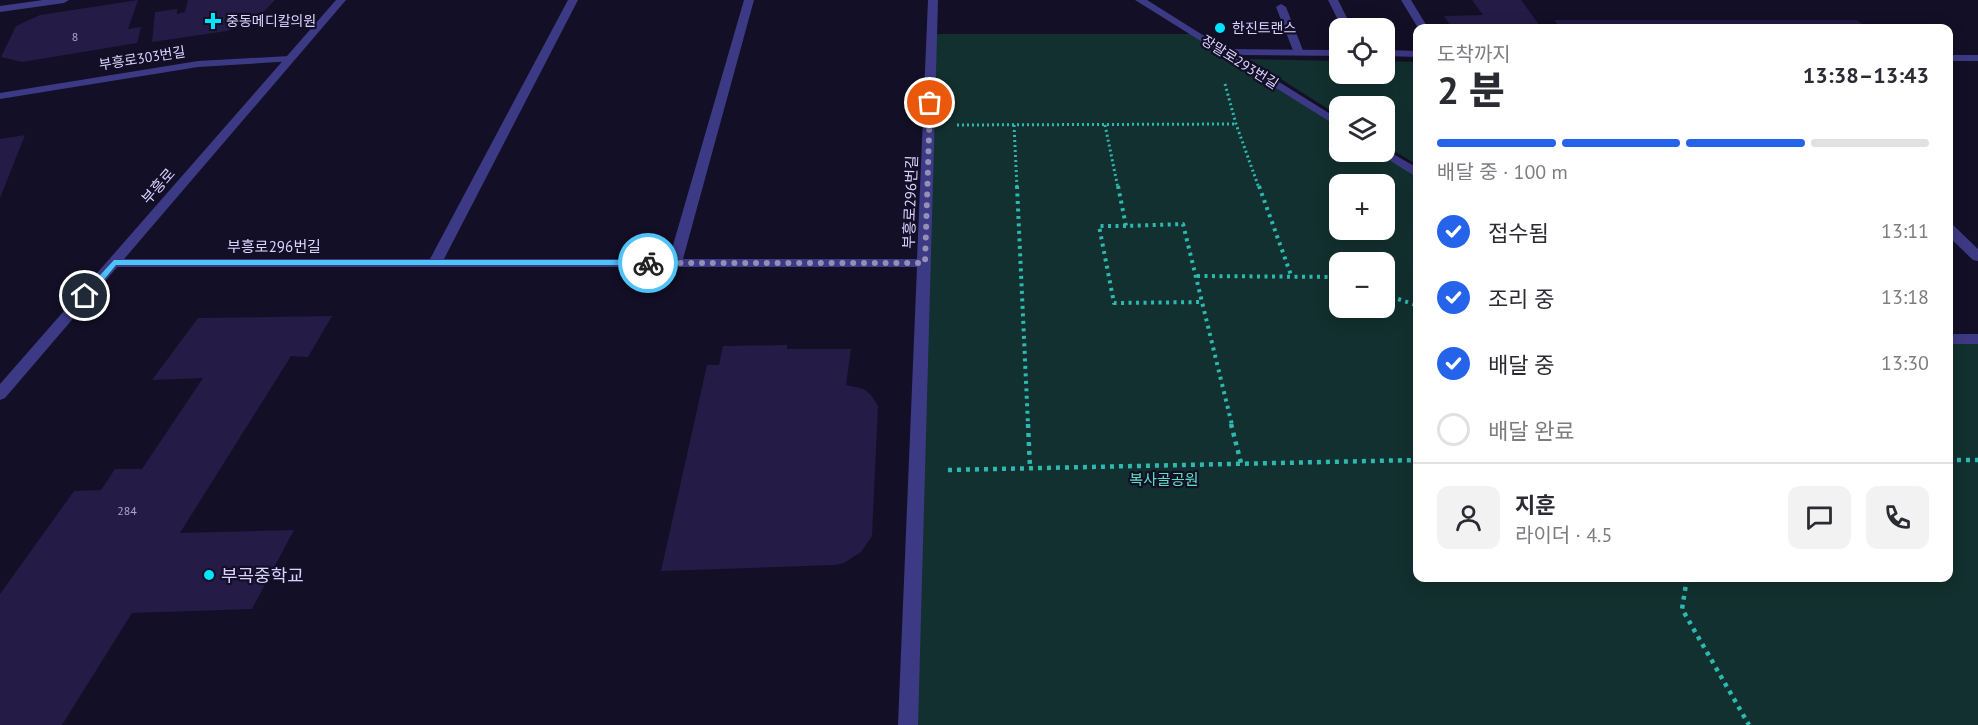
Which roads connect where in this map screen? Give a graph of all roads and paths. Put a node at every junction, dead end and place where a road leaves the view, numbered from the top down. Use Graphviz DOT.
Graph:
graph roads {
  1 [pos="64,0"];
  2 [pos="341,0"];
  3 [pos="573,0"];
  4 [pos="749,0"];
  5 [pos="933,0"];
  6 [pos="1140,0"];
  7 [pos="1333,0"];
  8 [pos="1406,0"];
  9 [pos="1281,7"];
  10 [pos="0,9"];
  11 [pos="1342,18"];
  12 [pos="1421,24"];
  13 [pos="1223,52"];
  14 [pos="1299,53"];
  15 [pos="1329,53"];
  16 [pos="1395,54"];
  17 [pos="1413,54"];
  18 [pos="1953,58"];
  19 [pos="1978,58"];
  20 [pos="290,59"];
  21 [pos="1273,83"];
  22 [pos="0,96"];
  23 [pos="1329,118"];
  24 [pos="1236,124"];
  25 [pos="1014,125"];
  26 [pos="1105,125"];
  27 [pos="929,126"];
  28 [pos="1395,160"];
  29 [pos="1413,171"];
  30 [pos="1126,226"];
  31 [pos="1953,233"];
  32 [pos="1978,257"];
  33 [pos="114,263"];
  34 [pos="435,263"];
  35 [pos="675,263"];
  36 [pos="925,263"];
  37 [pos="1197,276"];
  38 [pos="1291,276"];
  39 [pos="1329,277"];
  40 [pos="1395,298"];
  41 [pos="1203,302"];
  42 [pos="1413,304"];
  43 [pos="1953,339"];
  44 [pos="1978,339"];
  45 [pos="0,394"];
  46 [pos="1413,460"];
  47 [pos="1953,460"];
  48 [pos="1978,460"];
  49 [pos="1241,463"];
  50 [pos="1030,468"];
  51 [pos="917,471"];
  52 [pos="1686,582"];
  53 [pos="908,725"];
  54 [pos="1749,725"];
  1 -- 10 [label="street"];
  2 -- 20 [label="street, 부흥로"];
  3 -- 34 [label="street"];
  4 -- 35 [label="street"];
  5 -- 27 [label="street, 부흥로296번길"];
  6 -- 13 [label="street, 장말로293번길"];
  7 -- 11 [label="street"];
  8 -- 12 [label="street"];
  9 -- 14 [label="street"];
  13 -- 14 [label="street"];
  13 -- 21 [label="street, 장말로293번길"];
  14 -- 15 [label="street"];
  16 -- 17 [label="street"];
  18 -- 19 [label="street"];
  20 -- 22 [label="street, 부흥로303번길"];
  20 -- 33 [label="street, 부흥로"];
  21 -- 23 [label="street, 장말로293번길"];
  21 -- 24 [label="path"];
  24 -- 26 [label="path"];
  24 -- 38 [label="path"];
  25 -- 26 [label="path"];
  25 -- 27 [label="path"];
  25 -- 50 [label="path"];
  26 -- 30 [label="path"];
  27 -- 36 [label="street, 부흥로296번길"];
  28 -- 29 [label="street"];
  30 -- 37 [label="path"];
  30 -- 41 [label="path"];
  31 -- 32 [label="street"];
  33 -- 34 [label="street, 부흥로296번길"];
  33 -- 45 [label="street, 부흥로"];
  34 -- 35 [label="street, 부흥로296번길"];
  35 -- 36 [label="street, 부흥로296번길"];
  36 -- 51 [label="street"];
  37 -- 38 [label="path"];
  37 -- 41 [label="path"];
  38 -- 39 [label="path"];
  40 -- 42 [label="path"];
  41 -- 49 [label="path"];
  43 -- 44 [label="street"];
  46 -- 49 [label="path"];
  47 -- 48 [label="path"];
  49 -- 50 [label="path"];
  50 -- 51 [label="path"];
  51 -- 53 [label="street"];
  52 -- 54 [label="path"];
}
